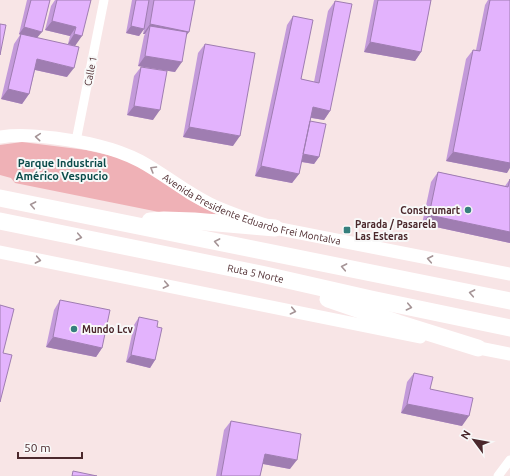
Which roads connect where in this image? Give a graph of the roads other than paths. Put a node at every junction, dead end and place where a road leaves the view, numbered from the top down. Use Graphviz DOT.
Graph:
graph roads {
  1 [pos="104,0"];
  2 [pos="0,137"];
  3 [pos="76,141"];
  4 [pos="0,198"];
  5 [pos="0,221"];
  6 [pos="126,223"];
  7 [pos="275,228"];
  8 [pos="0,252"];
  9 [pos="261,274"];
  10 [pos="510,274"];
  11 [pos="510,300"];
  12 [pos="510,328"];
  13 [pos="478,348"];
  14 [pos="510,354"];
  15 [pos="510,460"];
  16 [pos="498,476"];
  1 -- 3 [label="street, Calle 1"];
  3 -- 2 [label="main road, Avenida Presidente Eduardo Frei Montalva, one-way"];
  7 -- 3 [label="main road, Avenida Presidente Eduardo Frei Montalva, one-way"];
  6 -- 4 [label="highway, one-way"];
  5 -- 9 [label="highway, Ruta 5 Norte, one-way"];
  6 -- 7 [label="highway"];
  11 -- 6 [label="highway, one-way"];
  10 -- 7 [label="main road, Avenida Presidente Eduardo Frei Montalva, one-way"];
  8 -- 13 [label="main road, one-way"];
  9 -- 12 [label="highway, Ruta 5 Norte, one-way"];
  9 -- 13 [label="highway"];
  13 -- 14 [label="main road"];
  15 -- 16 [label="street"];
}
